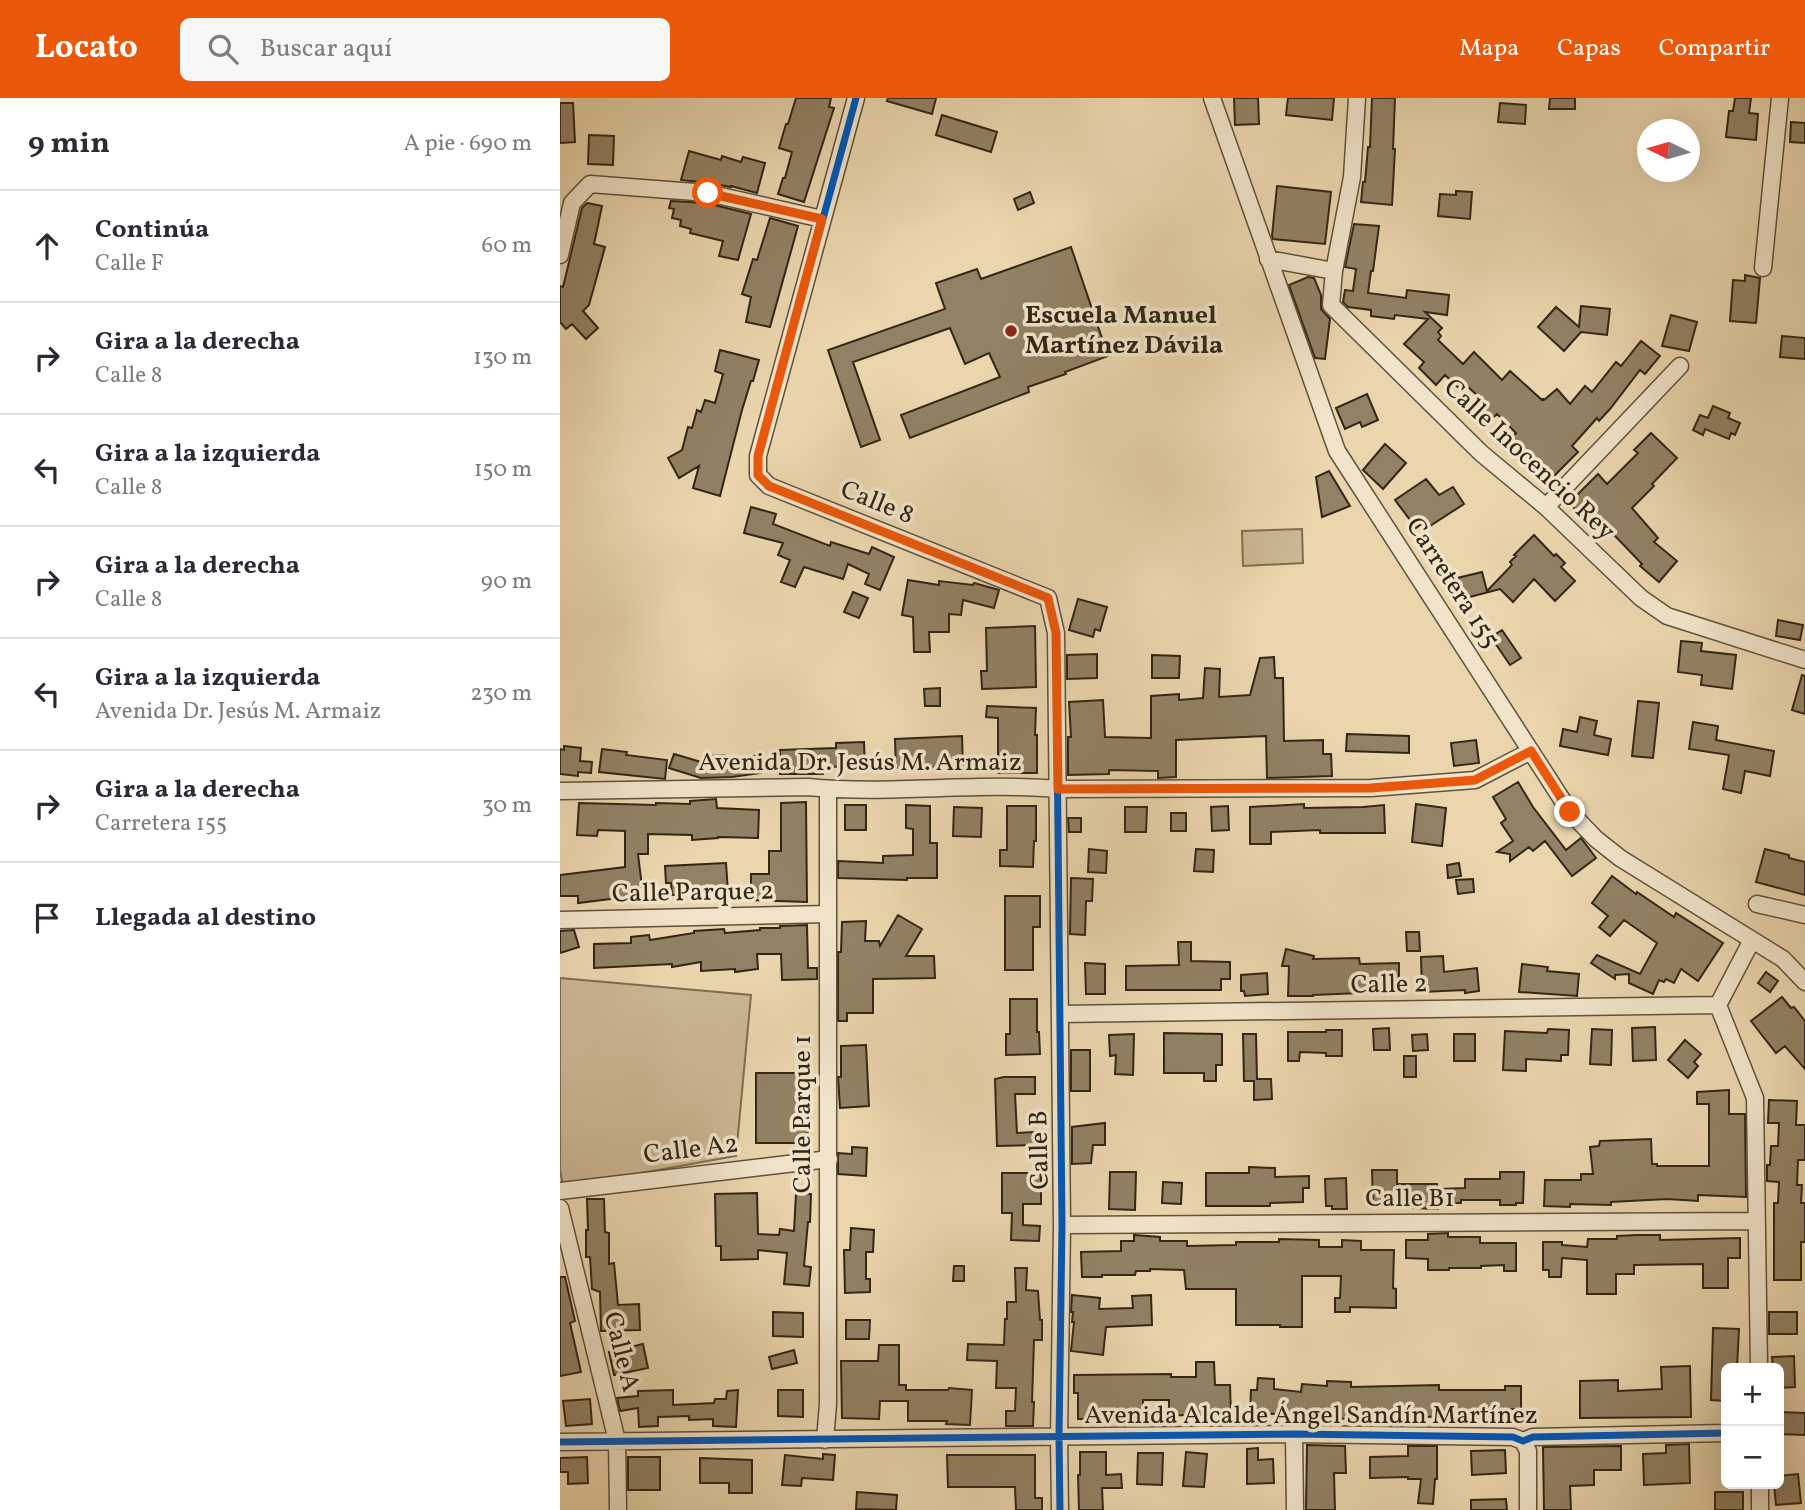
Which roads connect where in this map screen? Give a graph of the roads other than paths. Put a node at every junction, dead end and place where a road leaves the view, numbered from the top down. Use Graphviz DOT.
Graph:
graph roads {
  1 [pos="856,98"];
  2 [pos="1212,98"];
  3 [pos="1357,98"];
  4 [pos="1780,98"];
  5 [pos="822,219"];
  6 [pos="560,255"];
  7 [pos="1268,259"];
  8 [pos="1763,268"];
  9 [pos="1334,271"];
  10 [pos="1680,366"];
  11 [pos="1546,507"];
  12 [pos="1805,660"];
  13 [pos="1531,751"];
  14 [pos="828,789"];
  15 [pos="1058,789"];
  16 [pos="560,791"];
  17 [pos="1758,904"];
  18 [pos="827,914"];
  19 [pos="1805,915"];
  20 [pos="560,920"];
  21 [pos="1752,940"];
  22 [pos="1805,982"];
  23 [pos="1718,1005"];
  24 [pos="1060,1014"];
  25 [pos="829,1159"];
  26 [pos="560,1191"];
  27 [pos="560,1208"];
  28 [pos="1757,1222"];
  29 [pos="1062,1225"];
  30 [pos="1759,1363"];
  31 [pos="1721,1433"];
  32 [pos="1294,1434"];
  33 [pos="1059,1437"];
  34 [pos="825,1440"];
  35 [pos="617,1441"];
  36 [pos="1523,1441"];
  37 [pos="560,1442"];
  38 [pos="1760,1489"];
  39 [pos="618,1510"];
  40 [pos="1060,1510"];
  41 [pos="1295,1510"];
  42 [pos="1528,1510"];
  43 [pos="1760,1510"];
  1 -- 5 [label="street"];
  2 -- 7 [label="street, Carretera 155"];
  3 -- 9 [label="street"];
  4 -- 8 [label="street"];
  5 -- 6 [label="street"];
  5 -- 15 [label="street, Calle 8"];
  7 -- 9 [label="street"];
  7 -- 13 [label="street, Carretera 155"];
  9 -- 11 [label="street, Calle Inocencio Rey"];
  10 -- 11 [label="street"];
  11 -- 12 [label="street, Calle Inocencio Rey"];
  13 -- 15 [label="street, Avenida Dr. Jesús M. Armaiz"];
  13 -- 21 [label="street, Carretera 155"];
  14 -- 15 [label="street, Avenida Dr. Jesús M. Armaiz"];
  14 -- 16 [label="street, Avenida Dr. Jesús M. Armaiz"];
  14 -- 18 [label="street, Calle Parque 1"];
  15 -- 24 [label="street, Calle B"];
  17 -- 19 [label="street"];
  18 -- 20 [label="street, Calle Parque 2"];
  18 -- 25 [label="street, Calle Parque 1"];
  21 -- 22 [label="street, Carretera 155"];
  21 -- 23 [label="street"];
  23 -- 24 [label="street, Calle 2"];
  23 -- 28 [label="street"];
  24 -- 29 [label="street, Calle B"];
  25 -- 26 [label="street, Calle A2"];
  25 -- 34 [label="street, Calle Parque 1"];
  27 -- 35 [label="street, Calle A"];
  28 -- 29 [label="street, Calle B1"];
  28 -- 30 [label="street"];
  29 -- 33 [label="street, Calle B"];
  31 -- 36 [label="street, Avenida Alcalde Ángel Sandín Martínez"];
  32 -- 33 [label="street, Avenida Alcalde Ángel Sandín Martínez"];
  32 -- 36 [label="street, Avenida Alcalde Ángel Sandín Martínez"];
  32 -- 41 [label="street"];
  33 -- 34 [label="street, Avenida Alcalde Ángel Sandín Martínez"];
  33 -- 40 [label="street, Calle B"];
  34 -- 35 [label="street, Avenida Alcalde Ángel Sandín Martínez"];
  35 -- 37 [label="street, Avenida Alcalde Ángel Sandín Martínez"];
  35 -- 39 [label="street, Calle A"];
  36 -- 42 [label="street"];
  38 -- 43 [label="street"];
}
